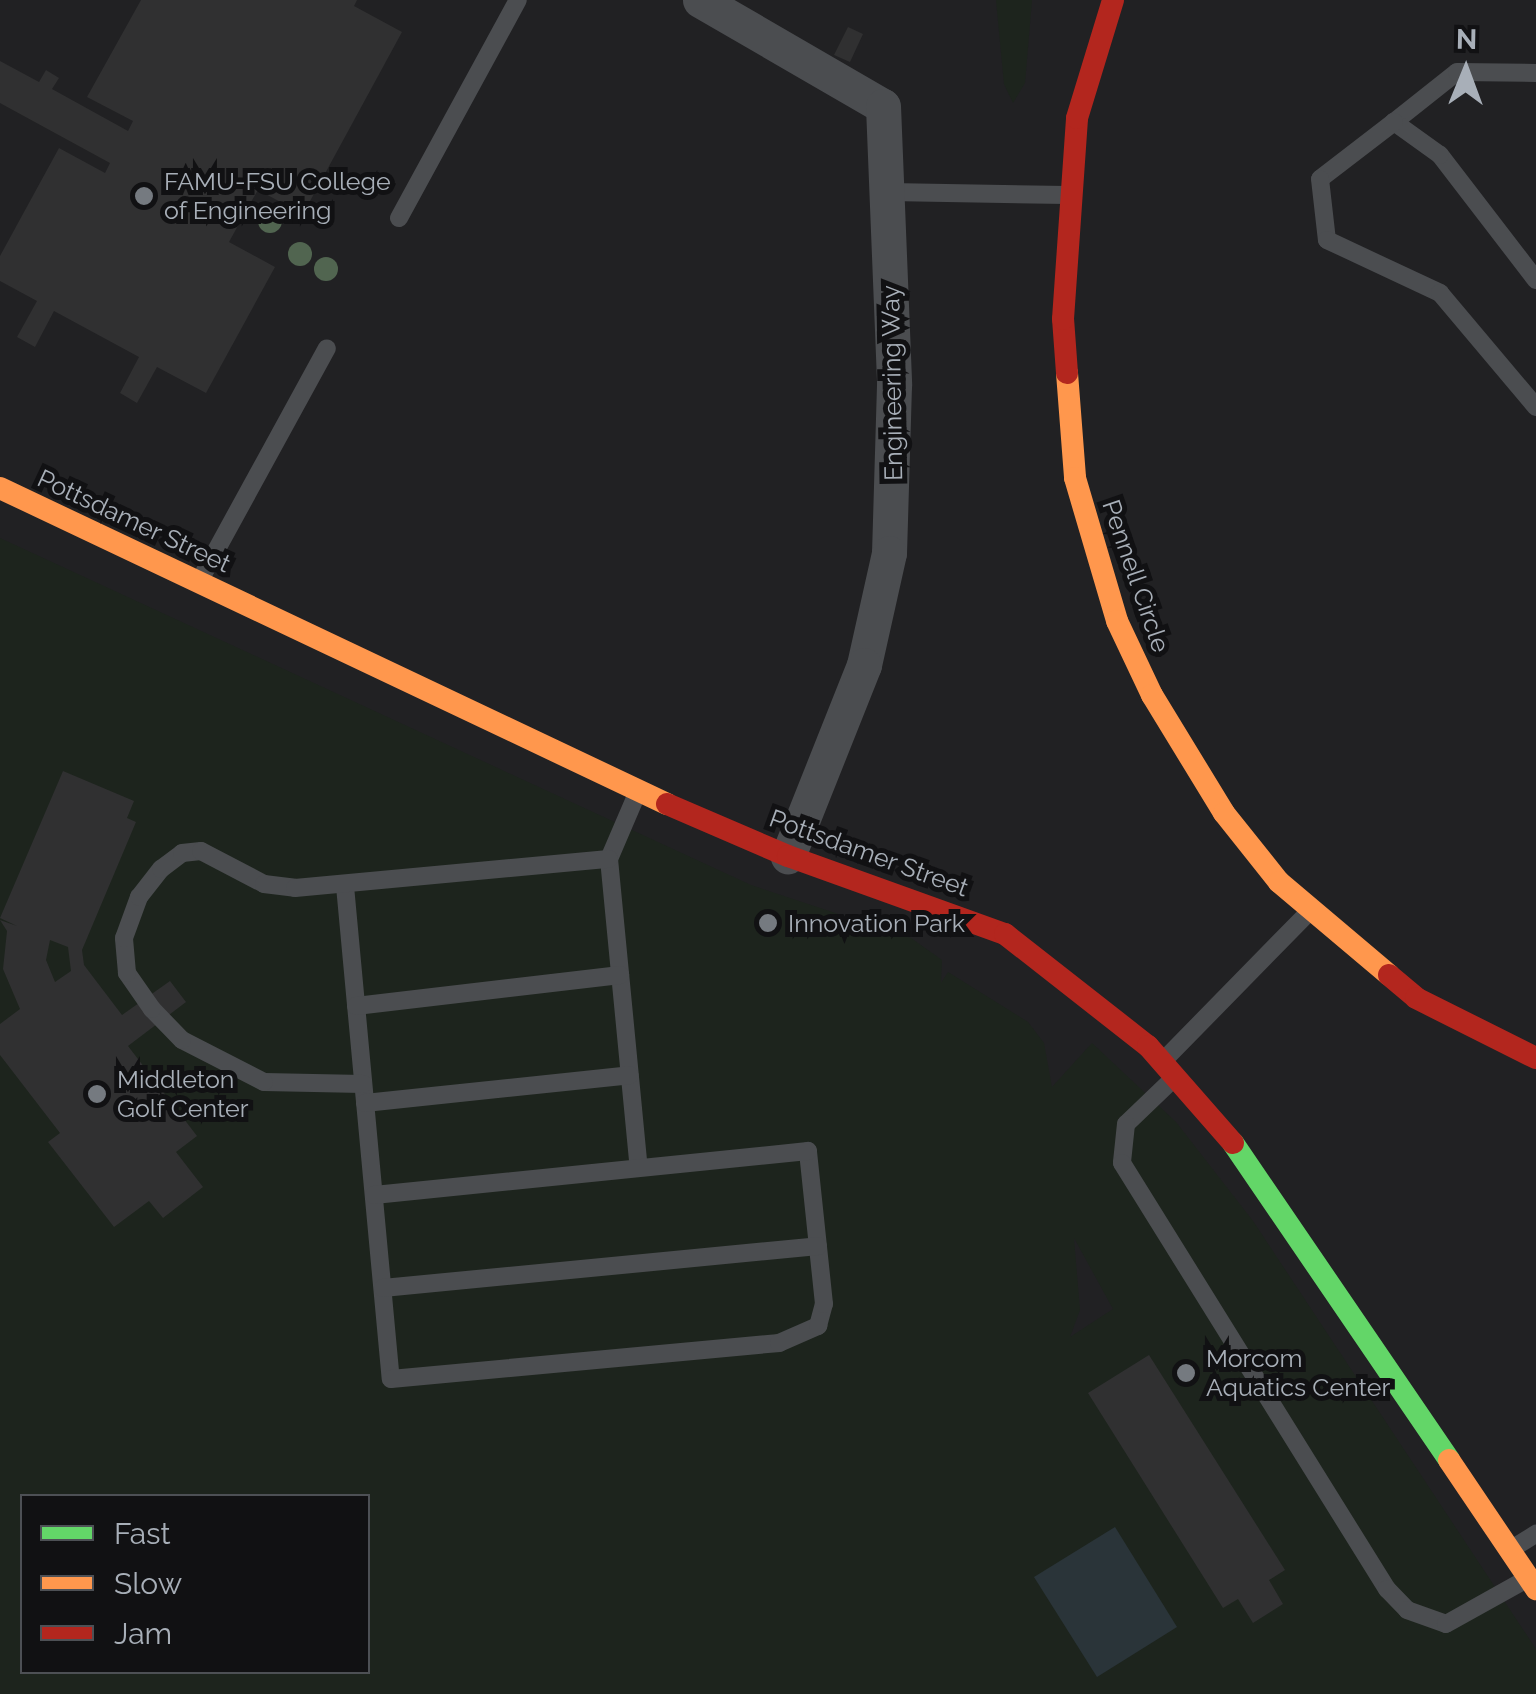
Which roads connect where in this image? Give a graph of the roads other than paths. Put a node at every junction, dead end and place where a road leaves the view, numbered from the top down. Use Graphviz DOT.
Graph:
graph roads {
  1 [pos="518,0"];
  2 [pos="700,0"];
  3 [pos="1114,0"];
  4 [pos="1536,72"];
  5 [pos="1394,122"];
  6 [pos="889,192"];
  7 [pos="1068,195"];
  8 [pos="398,218"];
  9 [pos="1536,280"];
  10 [pos="327,348"];
  11 [pos="1536,407"];
  12 [pos="0,488"];
  13 [pos="199,582"];
  14 [pos="638,791"];
  15 [pos="788,856"];
  16 [pos="608,858"];
  17 [pos="345,886"];
  18 [pos="1312,910"];
  19 [pos="620,975"];
  20 [pos="356,1006"];
  21 [pos="1536,1058"];
  22 [pos="1170,1068"];
  23 [pos="630,1074"];
  24 [pos="364,1094"];
  25 [pos="639,1168"];
  26 [pos="374,1195"];
  27 [pos="818,1246"];
  28 [pos="383,1288"];
  29 [pos="1536,1534"];
  30 [pos="1510,1550"];
  31 [pos="1532,1583"];
  1 -- 8 [label="lane"];
  2 -- 6 [label="street, Engineering Way"];
  3 -- 7 [label="street, Pennell Circle"];
  4 -- 5 [label="lane"];
  5 -- 9 [label="lane"];
  5 -- 11 [label="lane"];
  6 -- 7 [label="lane"];
  6 -- 15 [label="street, Engineering Way"];
  7 -- 18 [label="street, Pennell Circle"];
  10 -- 13 [label="lane"];
  12 -- 13 [label="street, Pottsdamer Street"];
  13 -- 14 [label="street, Pottsdamer Street"];
  14 -- 15 [label="street, Pottsdamer Street"];
  14 -- 16 [label="lane"];
  15 -- 22 [label="street, Pottsdamer Street"];
  16 -- 17 [label="lane"];
  16 -- 19 [label="lane"];
  17 -- 20 [label="lane"];
  17 -- 24 [label="lane"];
  18 -- 21 [label="street, Pennell Circle"];
  18 -- 22 [label="lane"];
  19 -- 20 [label="lane"];
  19 -- 23 [label="lane"];
  20 -- 24 [label="lane"];
  22 -- 30 [label="street, Pottsdamer Street"];
  22 -- 31 [label="lane"];
  23 -- 24 [label="lane"];
  23 -- 25 [label="lane"];
  24 -- 26 [label="lane"];
  25 -- 26 [label="lane"];
  25 -- 27 [label="lane"];
  26 -- 28 [label="lane"];
  27 -- 28 [label="lane"];
  27 -- 28 [label="lane"];
  29 -- 30 [label="lane"];
  30 -- 31 [label="street, Pottsdamer Street"];
}
